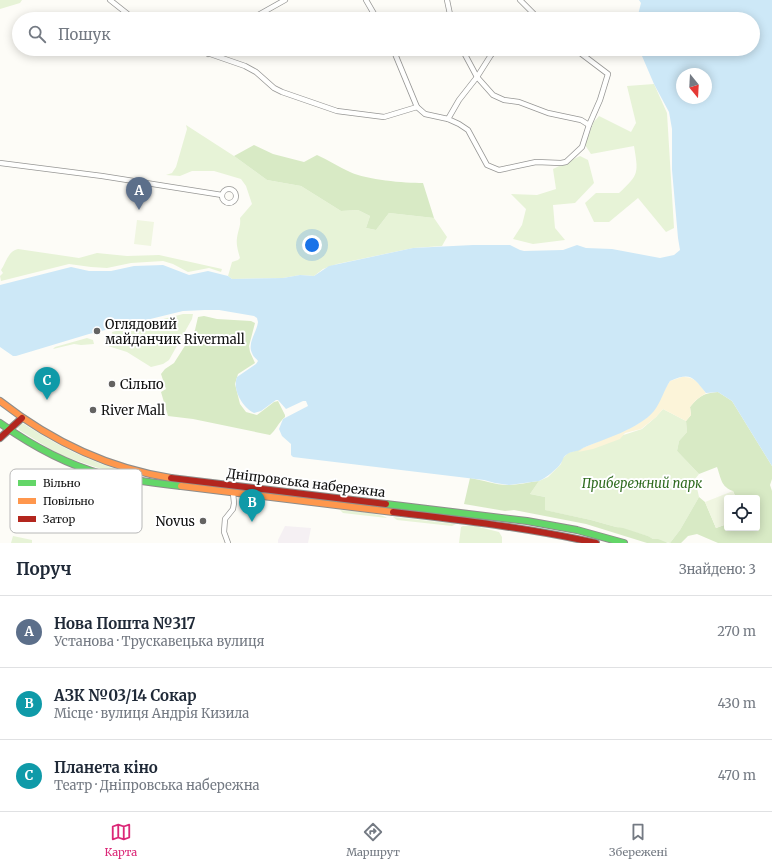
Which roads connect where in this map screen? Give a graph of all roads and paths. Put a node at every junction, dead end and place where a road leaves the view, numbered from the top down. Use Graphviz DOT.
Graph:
graph roads {
  1 [pos="110,0"];
  2 [pos="285,0"];
  3 [pos="366,0"];
  4 [pos="447,0"];
  5 [pos="520,0"];
  6 [pos="125,12"];
  7 [pos="264,12"];
  8 [pos="373,12"];
  9 [pos="450,12"];
  10 [pos="532,12"];
  11 [pos="214,56"];
  12 [pos="396,56"];
  13 [pos="466,56"];
  14 [pos="490,56"];
  15 [pos="584,56"];
  16 [pos="477,78"];
  17 [pos="416,107"];
  18 [pos="448,119"];
  19 [pos="589,125"];
  20 [pos="0,163"];
  21 [pos="222,195"];
  22 [pos="0,401"];
  23 [pos="5,406"];
  24 [pos="0,411"];
  25 [pos="22,418"];
  26 [pos="0,423"];
  27 [pos="9,430"];
  28 [pos="0,438"];
  29 [pos="86,469"];
  30 [pos="131,469"];
  31 [pos="142,472"];
  32 [pos="142,482"];
  33 [pos="233,493"];
  34 [pos="228,543"];
  35 [pos="596,543"];
  36 [pos="624,543"];
  1 -- 6 [label="street"];
  2 -- 7 [label="street"];
  3 -- 8 [label="street"];
  4 -- 9 [label="street"];
  5 -- 10 [label="street"];
  11 -- 17 [label="street"];
  12 -- 17 [label="street"];
  13 -- 16 [label="street"];
  14 -- 16 [label="street"];
  15 -- 19 [label="street"];
  16 -- 18 [label="street"];
  16 -- 19 [label="street"];
  17 -- 18 [label="street"];
  18 -- 19 [label="street"];
  20 -- 21 [label="street"];
  22 -- 23 [label="main road, Дніпровська набережна"];
  23 -- 24 [label="main road"];
  23 -- 25 [label="main road, Дніпровська набережна"];
  25 -- 27 [label="main road"];
  25 -- 30 [label="main road, Дніпровська набережна"];
  26 -- 27 [label="main road, Дніпровська набережна"];
  27 -- 28 [label="main road"];
  27 -- 29 [label="main road, Дніпровська набережна"];
  31 -- 36 [label="main road, Дніпровська набережна"];
  32 -- 33 [label="main road, Дніпровська набережна"];
  33 -- 34 [label="street"];
  33 -- 35 [label="main road, Дніпровська набережна"];
}
